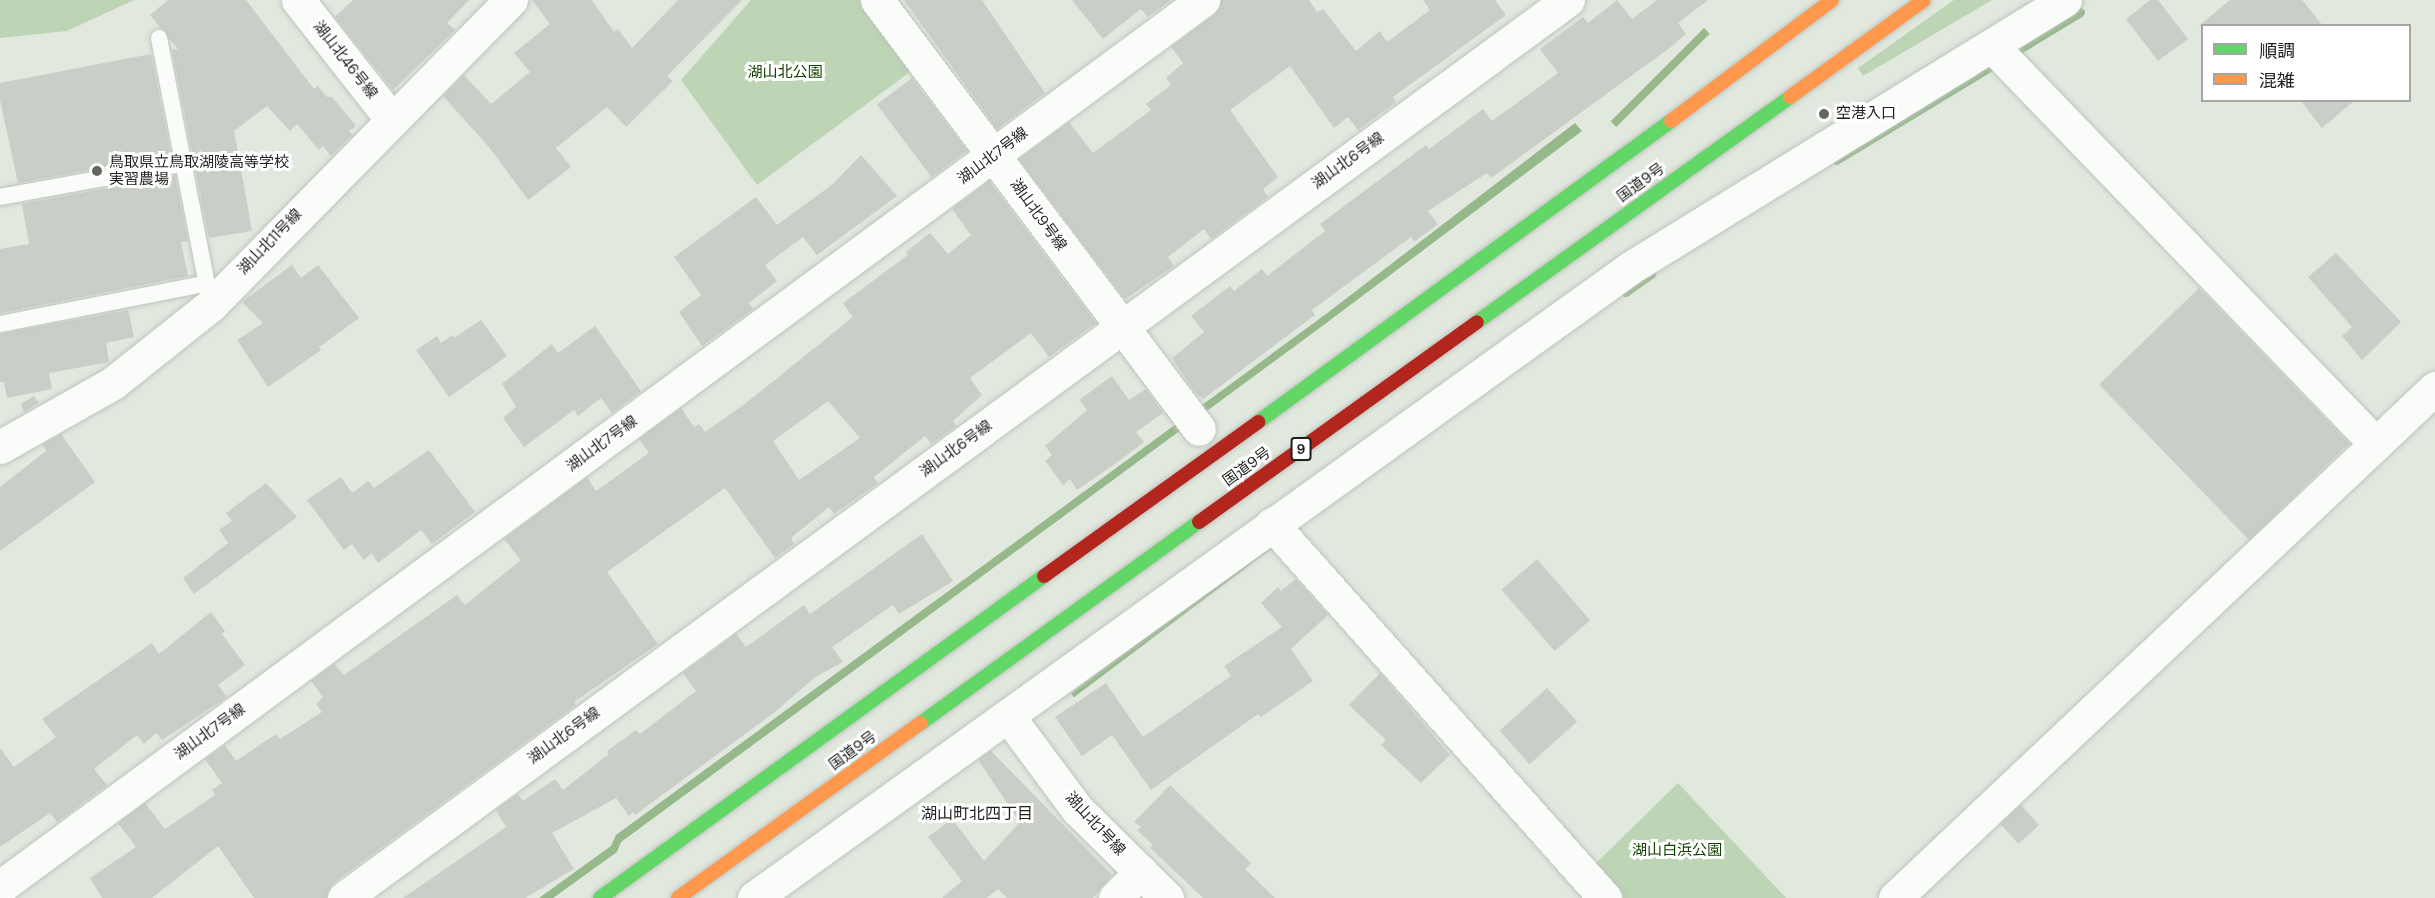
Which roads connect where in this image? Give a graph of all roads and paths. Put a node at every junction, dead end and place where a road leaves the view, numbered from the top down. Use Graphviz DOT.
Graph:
graph roads {
  1 [pos="298,0"];
  2 [pos="511,0"];
  3 [pos="877,0"];
  4 [pos="1203,0"];
  5 [pos="1568,0"];
  6 [pos="1832,0"];
  7 [pos="1924,0"];
  8 [pos="2065,0"];
  9 [pos="159,38"];
  10 [pos="1992,45"];
  11 [pos="392,120"];
  12 [pos="994,155"];
  13 [pos="182,164"];
  14 [pos="0,196"];
  15 [pos="207,294"];
  16 [pos="0,324"];
  17 [pos="1120,328"];
  18 [pos="2435,388"];
  19 [pos="1199,429"];
  20 [pos="2376,444"];
  21 [pos="0,447"];
  22 [pos="1272,524"];
  23 [pos="1008,716"];
  24 [pos="1141,872"];
  25 [pos="0,886"];
  26 [pos="1599,896"];
  27 [pos="344,898"];
  28 [pos="600,898"];
  29 [pos="678,898"];
  30 [pos="754,898"];
  31 [pos="1115,898"];
  32 [pos="1167,898"];
  33 [pos="1895,898"];
  1 -- 11 [label="street, 湖山北46号線"];
  2 -- 11 [label="street, 湖山北11号線"];
  3 -- 12 [label="street, 湖山北9号線"];
  4 -- 12 [label="street, 湖山北7号線"];
  5 -- 17 [label="street, 湖山北6号線"];
  6 -- 28 [label="highway, 国道9号"];
  7 -- 29 [label="highway, 国道9号 / 9"];
  8 -- 10 [label="street"];
  9 -- 13 [label="lane"];
  10 -- 20 [label="street"];
  10 -- 22 [label="street"];
  11 -- 15 [label="street, 湖山北11号線"];
  12 -- 17 [label="street, 湖山北9号線"];
  12 -- 25 [label="street, 湖山北7号線"];
  13 -- 14 [label="lane"];
  13 -- 15 [label="lane"];
  15 -- 16 [label="lane"];
  15 -- 21 [label="street, 湖山北11号線"];
  17 -- 19 [label="street, 湖山北9号線"];
  17 -- 27 [label="street, 湖山北6号線"];
  18 -- 20 [label="street"];
  20 -- 33 [label="street"];
  22 -- 23 [label="street"];
  22 -- 26 [label="street"];
  23 -- 24 [label="street, 湖山北1号線"];
  23 -- 30 [label="street"];
  24 -- 31 [label="street"];
  24 -- 32 [label="street, 湖山北1号線"];
}
